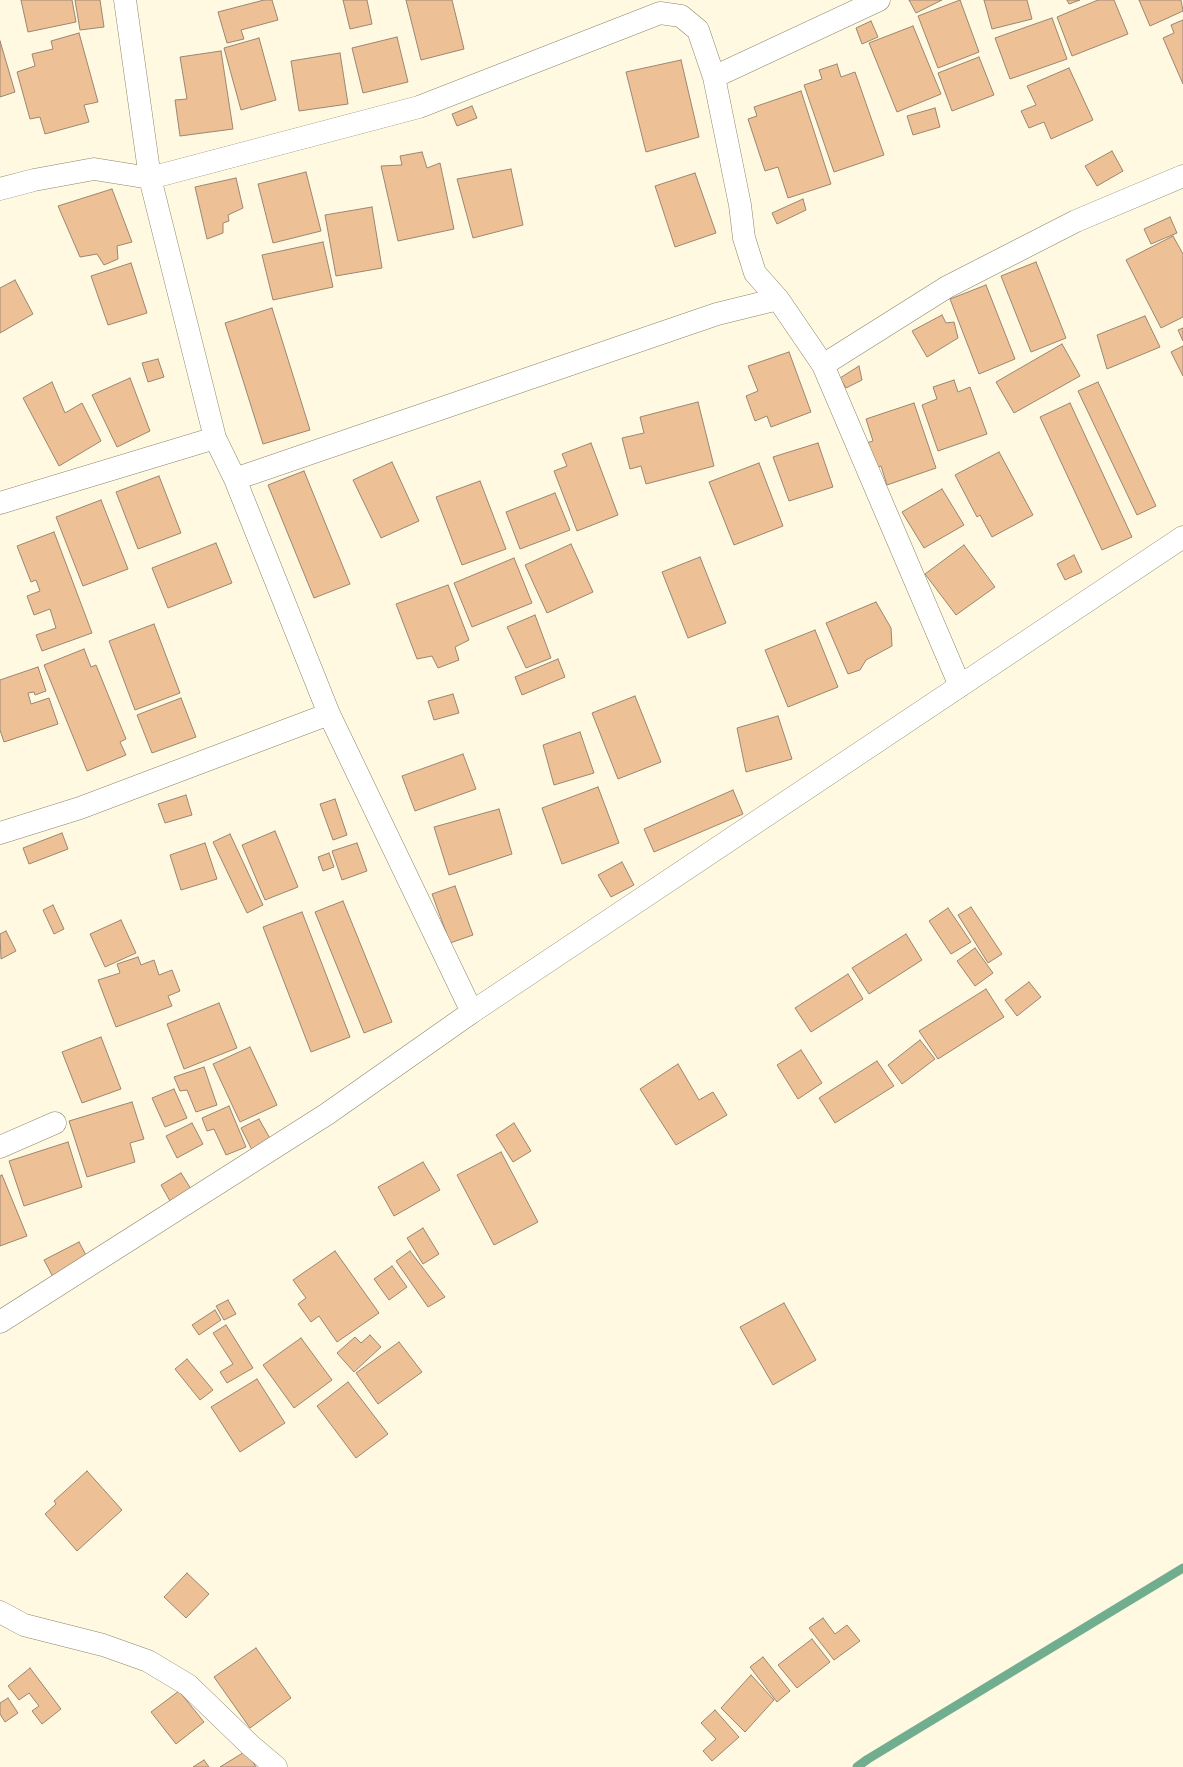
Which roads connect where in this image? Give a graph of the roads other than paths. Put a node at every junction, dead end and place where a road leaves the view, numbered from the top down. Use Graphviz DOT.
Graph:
graph roads {
  1 [pos="125,0"];
  2 [pos="879,0"];
  3 [pos="714,77"];
  4 [pos="1183,176"];
  5 [pos="150,178"];
  6 [pos="0,189"];
  7 [pos="778,299"];
  8 [pos="823,365"];
  9 [pos="215,438"];
  10 [pos="235,479"];
  11 [pos="0,503"];
  12 [pos="1183,537"];
  13 [pos="960,686"];
  14 [pos="330,714"];
  15 [pos="0,834"];
  16 [pos="472,1012"];
  17 [pos="55,1123"];
  18 [pos="0,1147"];
  19 [pos="0,1322"];
  20 [pos="0,1612"];
  21 [pos="276,1767"];
  1 -- 5 [label="street"];
  2 -- 3 [label="street"];
  3 -- 5 [label="street"];
  3 -- 7 [label="street"];
  4 -- 8 [label="street"];
  5 -- 6 [label="street"];
  5 -- 9 [label="street"];
  7 -- 8 [label="street"];
  7 -- 10 [label="street"];
  8 -- 13 [label="street"];
  9 -- 10 [label="street"];
  9 -- 11 [label="street"];
  10 -- 14 [label="street"];
  12 -- 13 [label="street"];
  13 -- 16 [label="street"];
  14 -- 15 [label="street"];
  14 -- 16 [label="street"];
  16 -- 19 [label="street"];
  17 -- 18 [label="street"];
  20 -- 21 [label="street"];
}
